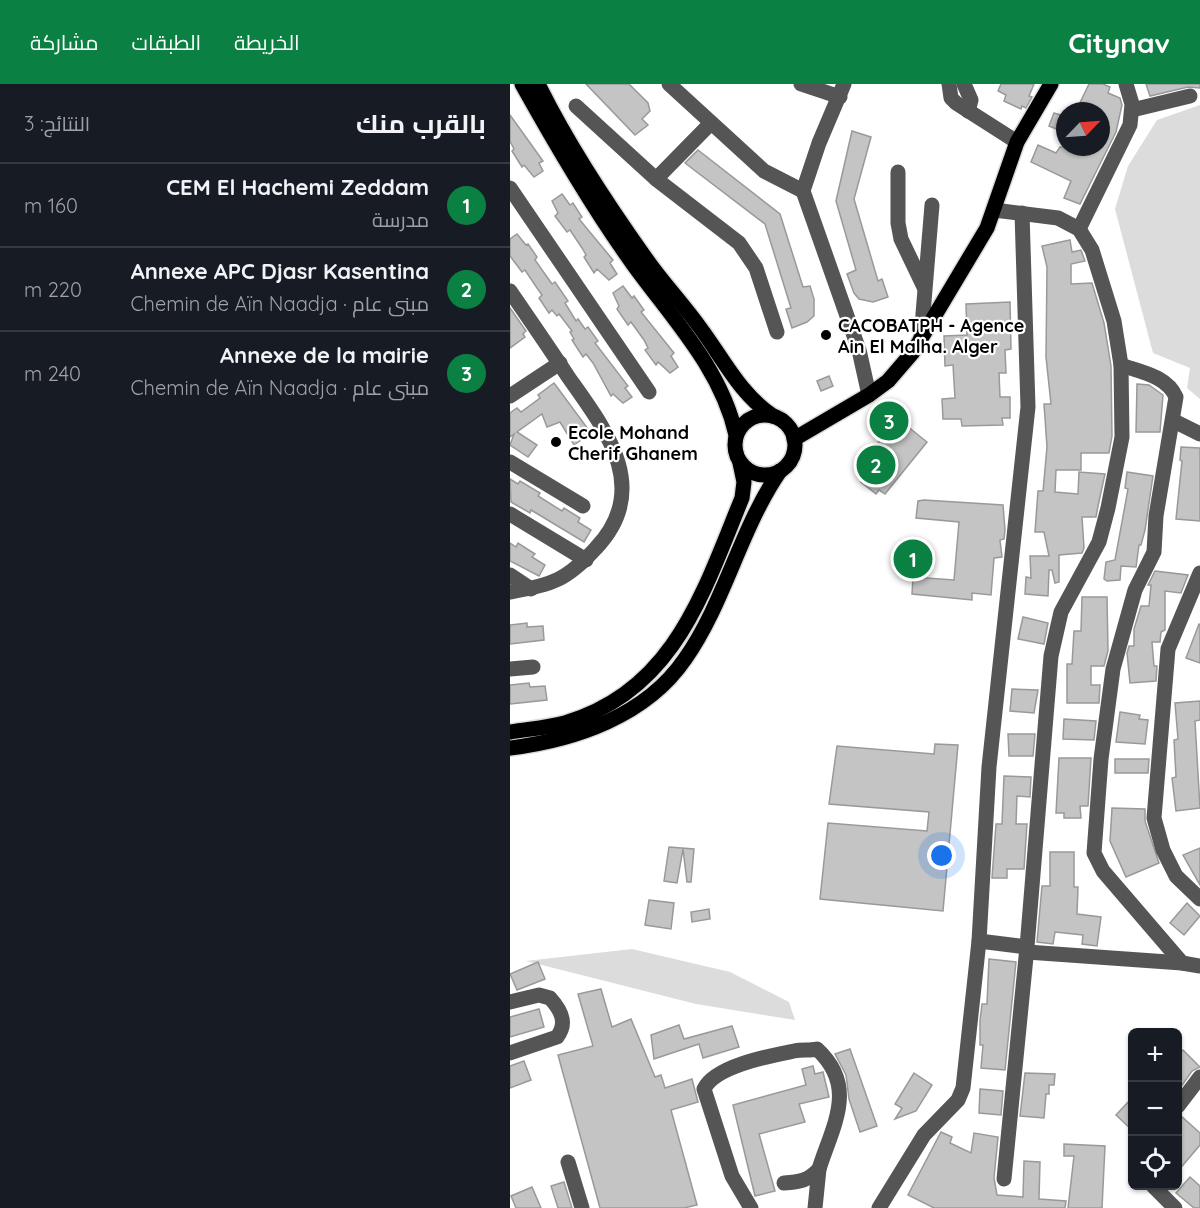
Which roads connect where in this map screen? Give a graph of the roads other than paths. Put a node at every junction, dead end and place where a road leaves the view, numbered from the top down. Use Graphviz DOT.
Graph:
graph roads {
  1 [pos="522,84"];
  2 [pos="538,84"];
  3 [pos="669,84"];
  4 [pos="801,84"];
  5 [pos="949,84"];
  6 [pos="964,84"];
  7 [pos="1051,84"];
  8 [pos="1126,84"];
  9 [pos="842,90"];
  10 [pos="1190,96"];
  11 [pos="576,106"];
  12 [pos="1131,110"];
  13 [pos="968,111"];
  14 [pos="710,124"];
  15 [pos="1017,142"];
  16 [pos="898,172"];
  17 [pos="656,179"];
  18 [pos="510,188"];
  19 [pos="803,191"];
  20 [pos="932,205"];
  21 [pos="994,210"];
  22 [pos="1022,213"];
  23 [pos="1079,229"];
  24 [pos="925,289"];
  25 [pos="510,291"];
  26 [pos="777,332"];
  27 [pos="921,338"];
  28 [pos="560,363"];
  29 [pos="1121,365"];
  30 [pos="649,392"];
  31 [pos="869,395"];
  32 [pos="510,396"];
  33 [pos="774,416"];
  34 [pos="1174,421"];
  35 [pos="1200,434"];
  36 [pos="736,435"];
  37 [pos="794,438"];
  38 [pos="510,462"];
  39 [pos="740,463"];
  40 [pos="780,471"];
  41 [pos="582,506"];
  42 [pos="510,514"];
  43 [pos="586,560"];
  44 [pos="1200,573"];
  45 [pos="510,575"];
  46 [pos="531,589"];
  47 [pos="510,592"];
  48 [pos="533,668"];
  49 [pos="510,669"];
  50 [pos="510,732"];
  51 [pos="510,747"];
  52 [pos="1200,899"];
  53 [pos="979,941"];
  54 [pos="1027,950"];
  55 [pos="1182,963"];
  56 [pos="1200,966"];
  57 [pos="510,1002"];
  58 [pos="510,1053"];
  59 [pos="1200,1077"];
  60 [pos="1182,1101"];
  61 [pos="568,1162"];
  62 [pos="819,1169"];
  63 [pos="1004,1179"];
  64 [pos="802,1182"];
  65 [pos="784,1183"];
  66 [pos="1158,1190"];
  67 [pos="815,1203"];
  68 [pos="886,1205"];
  69 [pos="582,1208"];
  70 [pos="751,1208"];
  71 [pos="1175,1208"];
  1 -- 36 [label="main road"];
  2 -- 33 [label="main road"];
  3 -- 14 [label="street"];
  4 -- 9 [label="street"];
  5 -- 13 [label="street"];
  6 -- 13 [label="street"];
  7 -- 15 [label="main road"];
  8 -- 12 [label="street"];
  9 -- 19 [label="street"];
  10 -- 12 [label="street"];
  11 -- 17 [label="street"];
  12 -- 23 [label="street"];
  13 -- 15 [label="street"];
  14 -- 17 [label="street"];
  14 -- 19 [label="street"];
  15 -- 21 [label="main road"];
  16 -- 24 [label="street"];
  17 -- 26 [label="street"];
  18 -- 30 [label="street"];
  19 -- 31 [label="street"];
  20 -- 24 [label="street"];
  21 -- 22 [label="street"];
  21 -- 27 [label="main road"];
  22 -- 23 [label="street"];
  22 -- 53 [label="street"];
  23 -- 29 [label="street"];
  24 -- 27 [label="street"];
  25 -- 28 [label="street"];
  27 -- 31 [label="main road"];
  28 -- 32 [label="street"];
  28 -- 43 [label="street"];
  29 -- 34 [label="street"];
  29 -- 54 [label="street"];
  31 -- 37 [label="main road"];
  33 -- 36 [label="main road"];
  33 -- 37 [label="main road"];
  34 -- 35 [label="street"];
  34 -- 55 [label="street"];
  36 -- 39 [label="main road"];
  37 -- 40 [label="main road"];
  38 -- 41 [label="street"];
  39 -- 40 [label="main road"];
  39 -- 50 [label="main road"];
  40 -- 51 [label="main road"];
  42 -- 43 [label="street"];
  43 -- 46 [label="street"];
  44 -- 52 [label="street"];
  45 -- 46 [label="street"];
  46 -- 47 [label="street"];
  48 -- 49 [label="street"];
  53 -- 54 [label="street"];
  53 -- 68 [label="street"];
  54 -- 55 [label="street"];
  54 -- 63 [label="street"];
  55 -- 56 [label="street"];
  57 -- 58 [label="street"];
  59 -- 60 [label="street"];
  61 -- 69 [label="street"];
  62 -- 64 [label="street"];
  62 -- 67 [label="street"];
  62 -- 70 [label="street"];
  64 -- 65 [label="street"];
  64 -- 67 [label="street"];
  66 -- 71 [label="street"];
}
